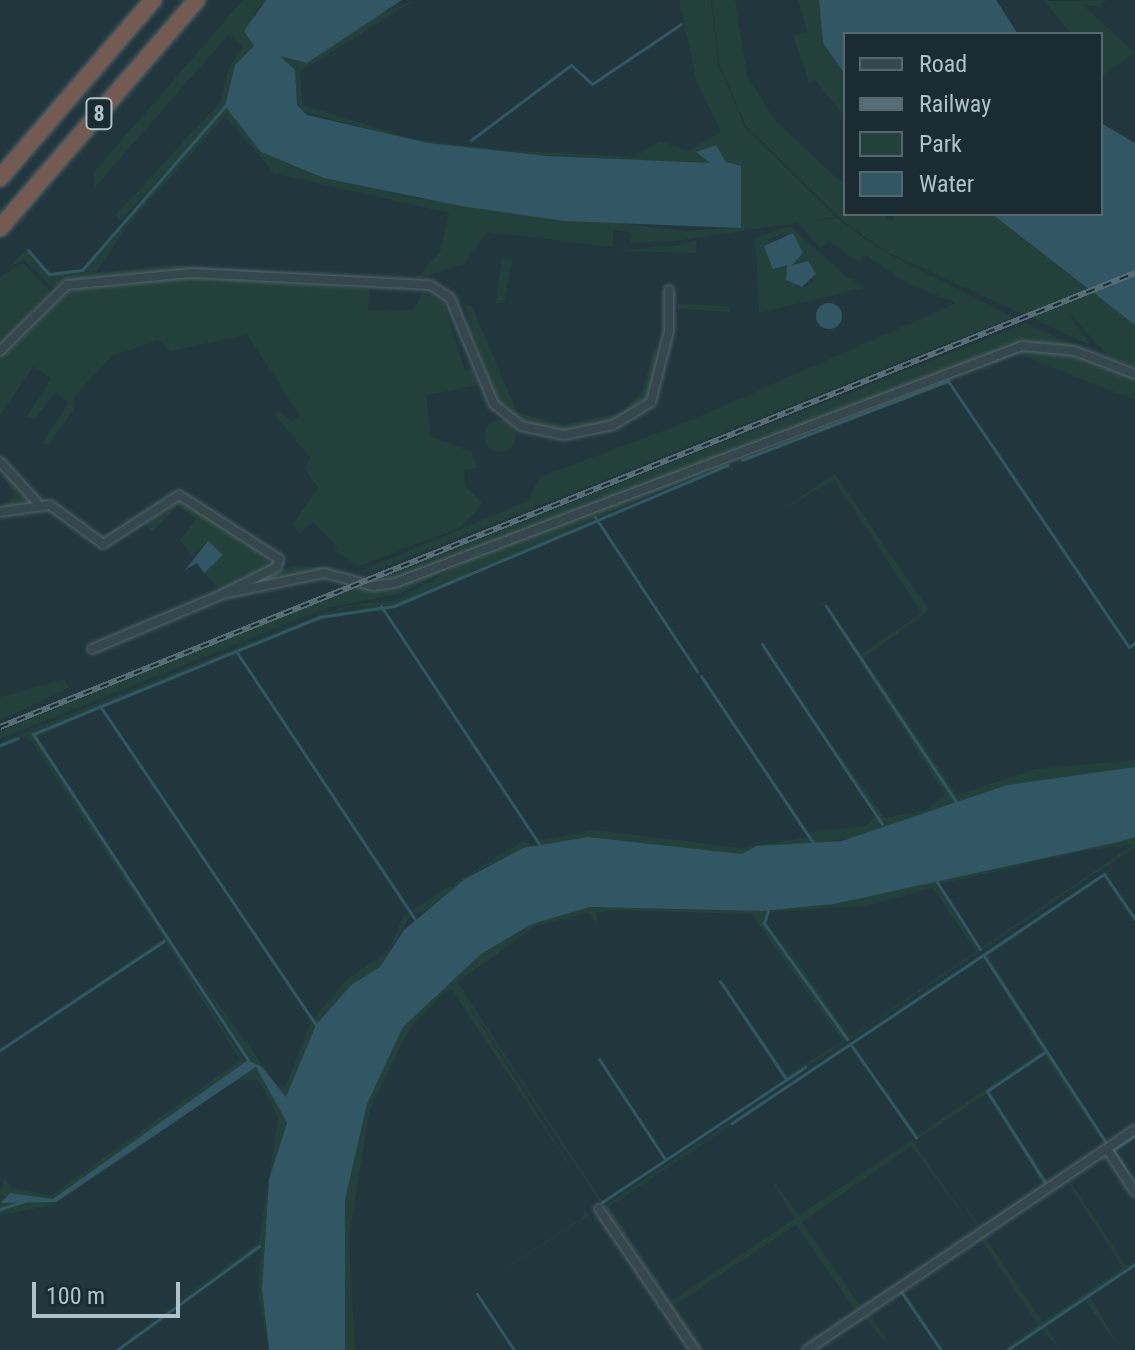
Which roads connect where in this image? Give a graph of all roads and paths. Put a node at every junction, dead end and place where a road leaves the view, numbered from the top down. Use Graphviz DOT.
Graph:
graph roads {
  1 [pos="153,0"];
  2 [pos="197,0"];
  3 [pos="0,178"];
  4 [pos="0,228"];
  5 [pos="669,290"];
  6 [pos="0,351"];
  7 [pos="1135,374"];
  8 [pos="0,462"];
  9 [pos="37,502"];
  10 [pos="0,512"];
  11 [pos="223,594"];
  12 [pos="92,649"];
  13 [pos="1135,1130"];
  14 [pos="1107,1149"];
  15 [pos="1135,1192"];
  16 [pos="599,1209"];
  17 [pos="695,1350"];
  18 [pos="807,1350"];
  1 -- 3 [label="highway, 8"];
  2 -- 4 [label="highway, 8"];
  5 -- 6 [label="street"];
  7 -- 11 [label="street"];
  8 -- 9 [label="street"];
  9 -- 10 [label="street"];
  9 -- 11 [label="street"];
  11 -- 12 [label="street"];
  13 -- 14 [label="street"];
  14 -- 15 [label="street"];
  14 -- 18 [label="street"];
  16 -- 17 [label="street"];
}
